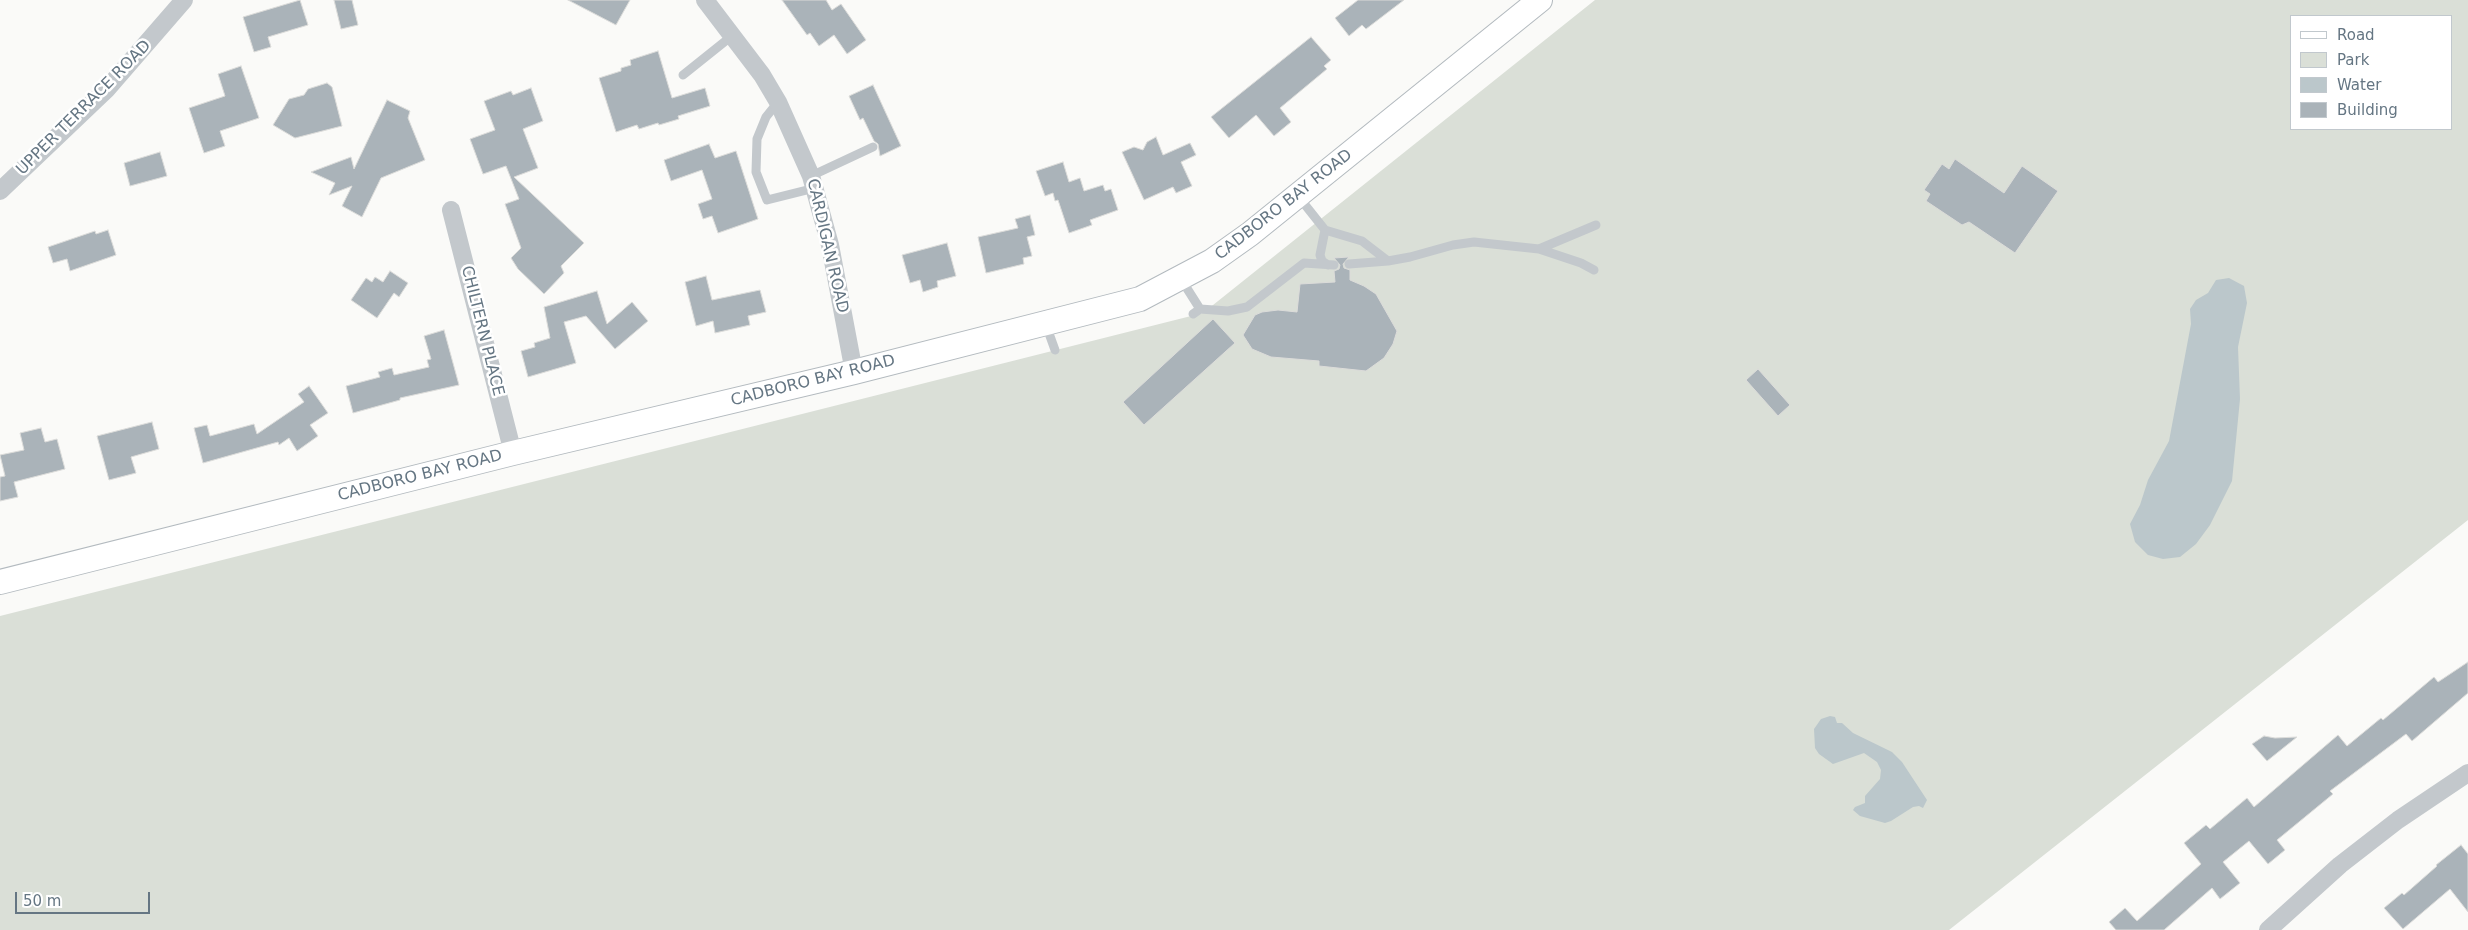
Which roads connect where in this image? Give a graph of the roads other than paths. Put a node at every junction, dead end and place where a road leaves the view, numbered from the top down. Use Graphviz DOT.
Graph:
graph roads {
  1 [pos="184,0"];
  2 [pos="705,0"];
  3 [pos="1540,0"];
  4 [pos="733,34"];
  5 [pos="683,75"];
  6 [pos="778,102"];
  7 [pos="873,147"];
  8 [pos="813,182"];
  9 [pos="0,191"];
  10 [pos="1298,196"];
  11 [pos="451,210"];
  12 [pos="1596,225"];
  13 [pos="1325,230"];
  14 [pos="1539,249"];
  15 [pos="1388,261"];
  16 [pos="1349,264"];
  17 [pos="1594,270"];
  18 [pos="1181,279"];
  19 [pos="1044,322"];
  20 [pos="1055,350"];
  21 [pos="854,372"];
  22 [pos="513,453"];
  23 [pos="0,582"];
  24 [pos="2468,773"];
  25 [pos="2268,930"];
  1 -- 9 [label="street, UPPER TERRACE ROAD"];
  2 -- 4 [label="street, CARDIGAN ROAD"];
  3 -- 10 [label="main road, CADBORO BAY ROAD"];
  4 -- 5 [label="lane"];
  4 -- 6 [label="street, CARDIGAN ROAD"];
  6 -- 8 [label="street, CARDIGAN ROAD"];
  6 -- 8 [label="lane"];
  7 -- 8 [label="lane"];
  8 -- 21 [label="street, CARDIGAN ROAD"];
  10 -- 13 [label="lane"];
  10 -- 18 [label="main road, CADBORO BAY ROAD"];
  11 -- 22 [label="street, CHILTERN PLACE"];
  12 -- 14 [label="lane"];
  13 -- 15 [label="lane"];
  13 -- 18 [label="lane"];
  14 -- 15 [label="lane"];
  14 -- 17 [label="lane"];
  15 -- 16 [label="lane"];
  18 -- 19 [label="main road, CADBORO BAY ROAD"];
  19 -- 20 [label="lane"];
  19 -- 21 [label="main road, CADBORO BAY ROAD"];
  21 -- 22 [label="main road, CADBORO BAY ROAD"];
  22 -- 23 [label="main road, CADBORO BAY ROAD"];
  24 -- 25 [label="street"];
}
